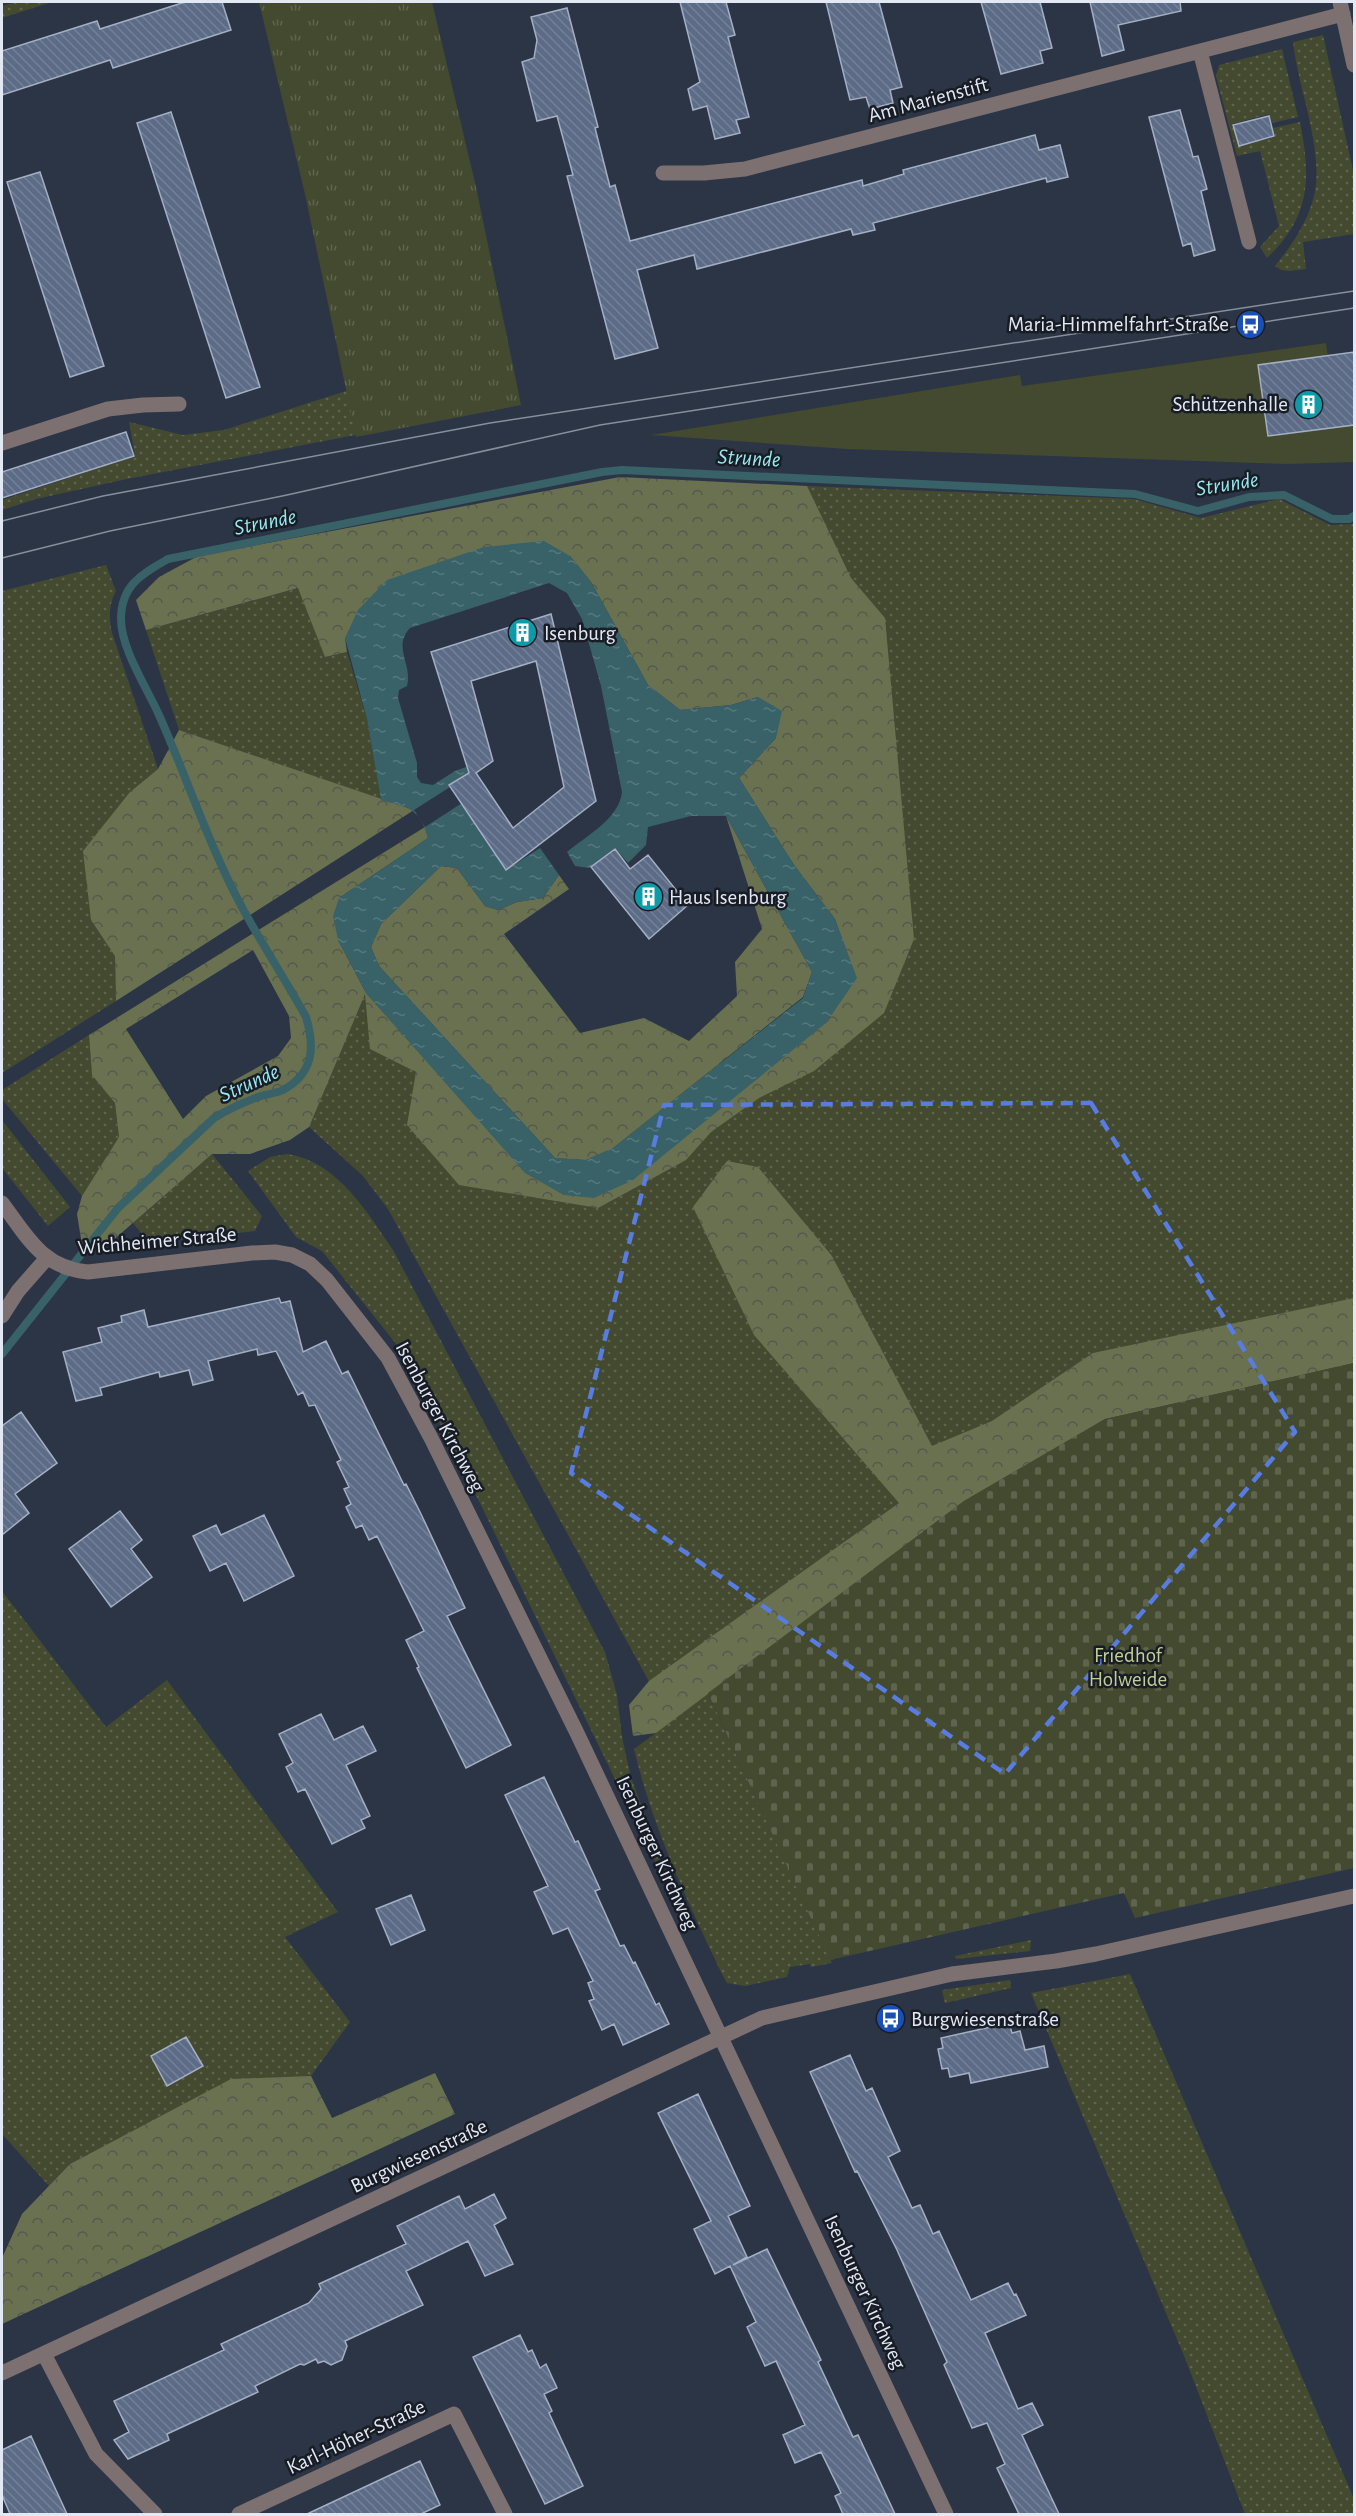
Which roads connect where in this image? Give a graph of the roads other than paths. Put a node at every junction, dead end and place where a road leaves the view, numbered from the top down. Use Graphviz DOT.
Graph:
graph roads {
  1 [pos="1342,8"];
  2 [pos="1200,51"];
  3 [pos="1354,65"];
  4 [pos="663,173"];
  5 [pos="1249,242"];
  6 [pos="179,404"];
  7 [pos="2,443"];
  8 [pos="2,1203"];
  9 [pos="275,1252"];
  10 [pos="46,1258"];
  11 [pos="2,1316"];
  12 [pos="1354,1896"];
  13 [pos="721,2037"];
  14 [pos="45,2354"];
  15 [pos="2,2373"];
  16 [pos="155,2514"];
  17 [pos="239,2514"];
  18 [pos="505,2514"];
  19 [pos="946,2514"];
  1 -- 2 [label="street, Am Marienstift"];
  1 -- 3 [label="street"];
  2 -- 4 [label="street, Am Marienstift"];
  2 -- 5 [label="street"];
  6 -- 7 [label="street"];
  8 -- 10 [label="street, Wichheimer Straße"];
  9 -- 10 [label="street, Wichheimer Straße"];
  9 -- 13 [label="street, Isenburger Kirchweg"];
  10 -- 11 [label="street"];
  12 -- 13 [label="street, Burgwiesenstraße"];
  13 -- 14 [label="street, Burgwiesenstraße"];
  13 -- 19 [label="street, Isenburger Kirchweg"];
  14 -- 15 [label="street, Burgwiesenstraße"];
  14 -- 16 [label="street"];
  17 -- 18 [label="street, Karl-Höher-Straße"];
}
